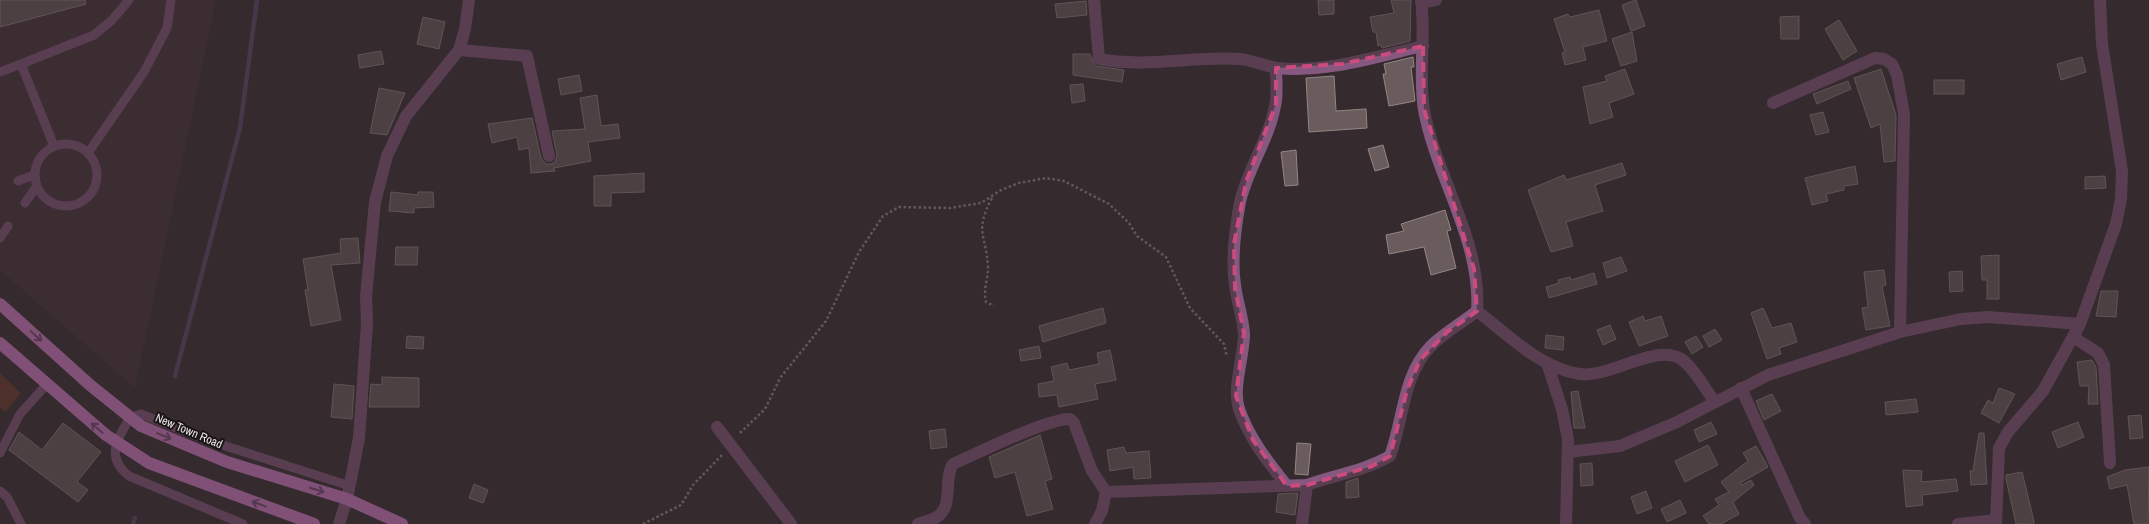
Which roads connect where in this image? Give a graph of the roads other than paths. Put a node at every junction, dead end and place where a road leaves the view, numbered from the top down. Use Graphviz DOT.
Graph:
graph roads {
  1 [pos="128,0"];
  2 [pos="171,0"];
  3 [pos="469,0"];
  4 [pos="1094,0"];
  5 [pos="1436,0"];
  6 [pos="2100,0"];
  7 [pos="1421,2"];
  8 [pos="1423,46"];
  9 [pos="459,50"];
  10 [pos="20,64"];
  11 [pos="1276,68"];
  12 [pos="0,72"];
  13 [pos="1773,103"];
  14 [pos="54,146"];
  15 [pos="88,153"];
  16 [pos="549,156"];
  17 [pos="34,175"];
  18 [pos="18,181"];
  19 [pos="36,187"];
  20 [pos="25,202"];
  21 [pos="8,226"];
  22 [pos="0,238"];
  23 [pos="0,304"];
  24 [pos="1477,311"];
  25 [pos="2080,324"];
  26 [pos="1900,332"];
  27 [pos="2073,337"];
  28 [pos="0,343"];
  29 [pos="1547,363"];
  30 [pos="47,384"];
  31 [pos="1741,388"];
  32 [pos="1715,402"];
  33 [pos="130,418"];
  34 [pos="716,428"];
  35 [pos="116,441"];
  36 [pos="1568,452"];
  37 [pos="0,453"];
  38 [pos="2110,463"];
  39 [pos="1306,485"];
  40 [pos="350,486"];
  41 [pos="1287,486"];
  42 [pos="0,491"];
  43 [pos="1106,492"];
  44 [pos="347,499"];
  45 [pos="310,522"];
  46 [pos="1996,522"];
  47 [pos="22,524"];
  48 [pos="243,524"];
  49 [pos="340,524"];
  50 [pos="402,524"];
  51 [pos="791,524"];
  52 [pos="918,524"];
  53 [pos="1095,524"];
  54 [pos="1302,524"];
  55 [pos="1566,524"];
  56 [pos="1805,524"];
  57 [pos="1958,524"];
  1 -- 10 [label="lane"];
  2 -- 15 [label="lane"];
  3 -- 9 [label="street"];
  4 -- 11 [label="street"];
  5 -- 7 [label="street"];
  6 -- 25 [label="street"];
  7 -- 8 [label="street"];
  8 -- 11 [label="street"];
  8 -- 24 [label="street"];
  9 -- 16 [label="street"];
  9 -- 40 [label="street"];
  10 -- 12 [label="lane"];
  10 -- 14 [label="lane"];
  11 -- 41 [label="street"];
  13 -- 26 [label="street"];
  14 -- 15 [label="lane"];
  14 -- 17 [label="lane"];
  15 -- 19 [label="lane"];
  17 -- 18 [label="lane"];
  17 -- 19 [label="lane"];
  19 -- 20 [label="lane"];
  21 -- 22 [label="lane"];
  23 -- 33 [label="main road, New Town Road, one-way"];
  24 -- 29 [label="street"];
  24 -- 39 [label="street"];
  25 -- 26 [label="street"];
  25 -- 27 [label="street"];
  26 -- 31 [label="street"];
  27 -- 38 [label="street"];
  27 -- 46 [label="street"];
  28 -- 30 [label="main road"];
  29 -- 32 [label="street"];
  29 -- 36 [label="street"];
  35 -- 30 [label="main road, one-way"];
  30 -- 37 [label="lane"];
  31 -- 32 [label="street"];
  31 -- 56 [label="street"];
  32 -- 36 [label="street"];
  33 -- 35 [label="lane"];
  33 -- 40 [label="lane"];
  33 -- 44 [label="main road, New Town Road, one-way"];
  34 -- 51 [label="street"];
  45 -- 35 [label="main road, one-way"];
  35 -- 48 [label="lane"];
  36 -- 55 [label="street"];
  39 -- 41 [label="street"];
  39 -- 54 [label="street"];
  40 -- 44 [label="street"];
  41 -- 43 [label="street"];
  42 -- 47 [label="lane"];
  43 -- 52 [label="street"];
  43 -- 53 [label="street"];
  44 -- 49 [label="street"];
  44 -- 50 [label="main road, New Town Road"];
  46 -- 57 [label="street"];
}
